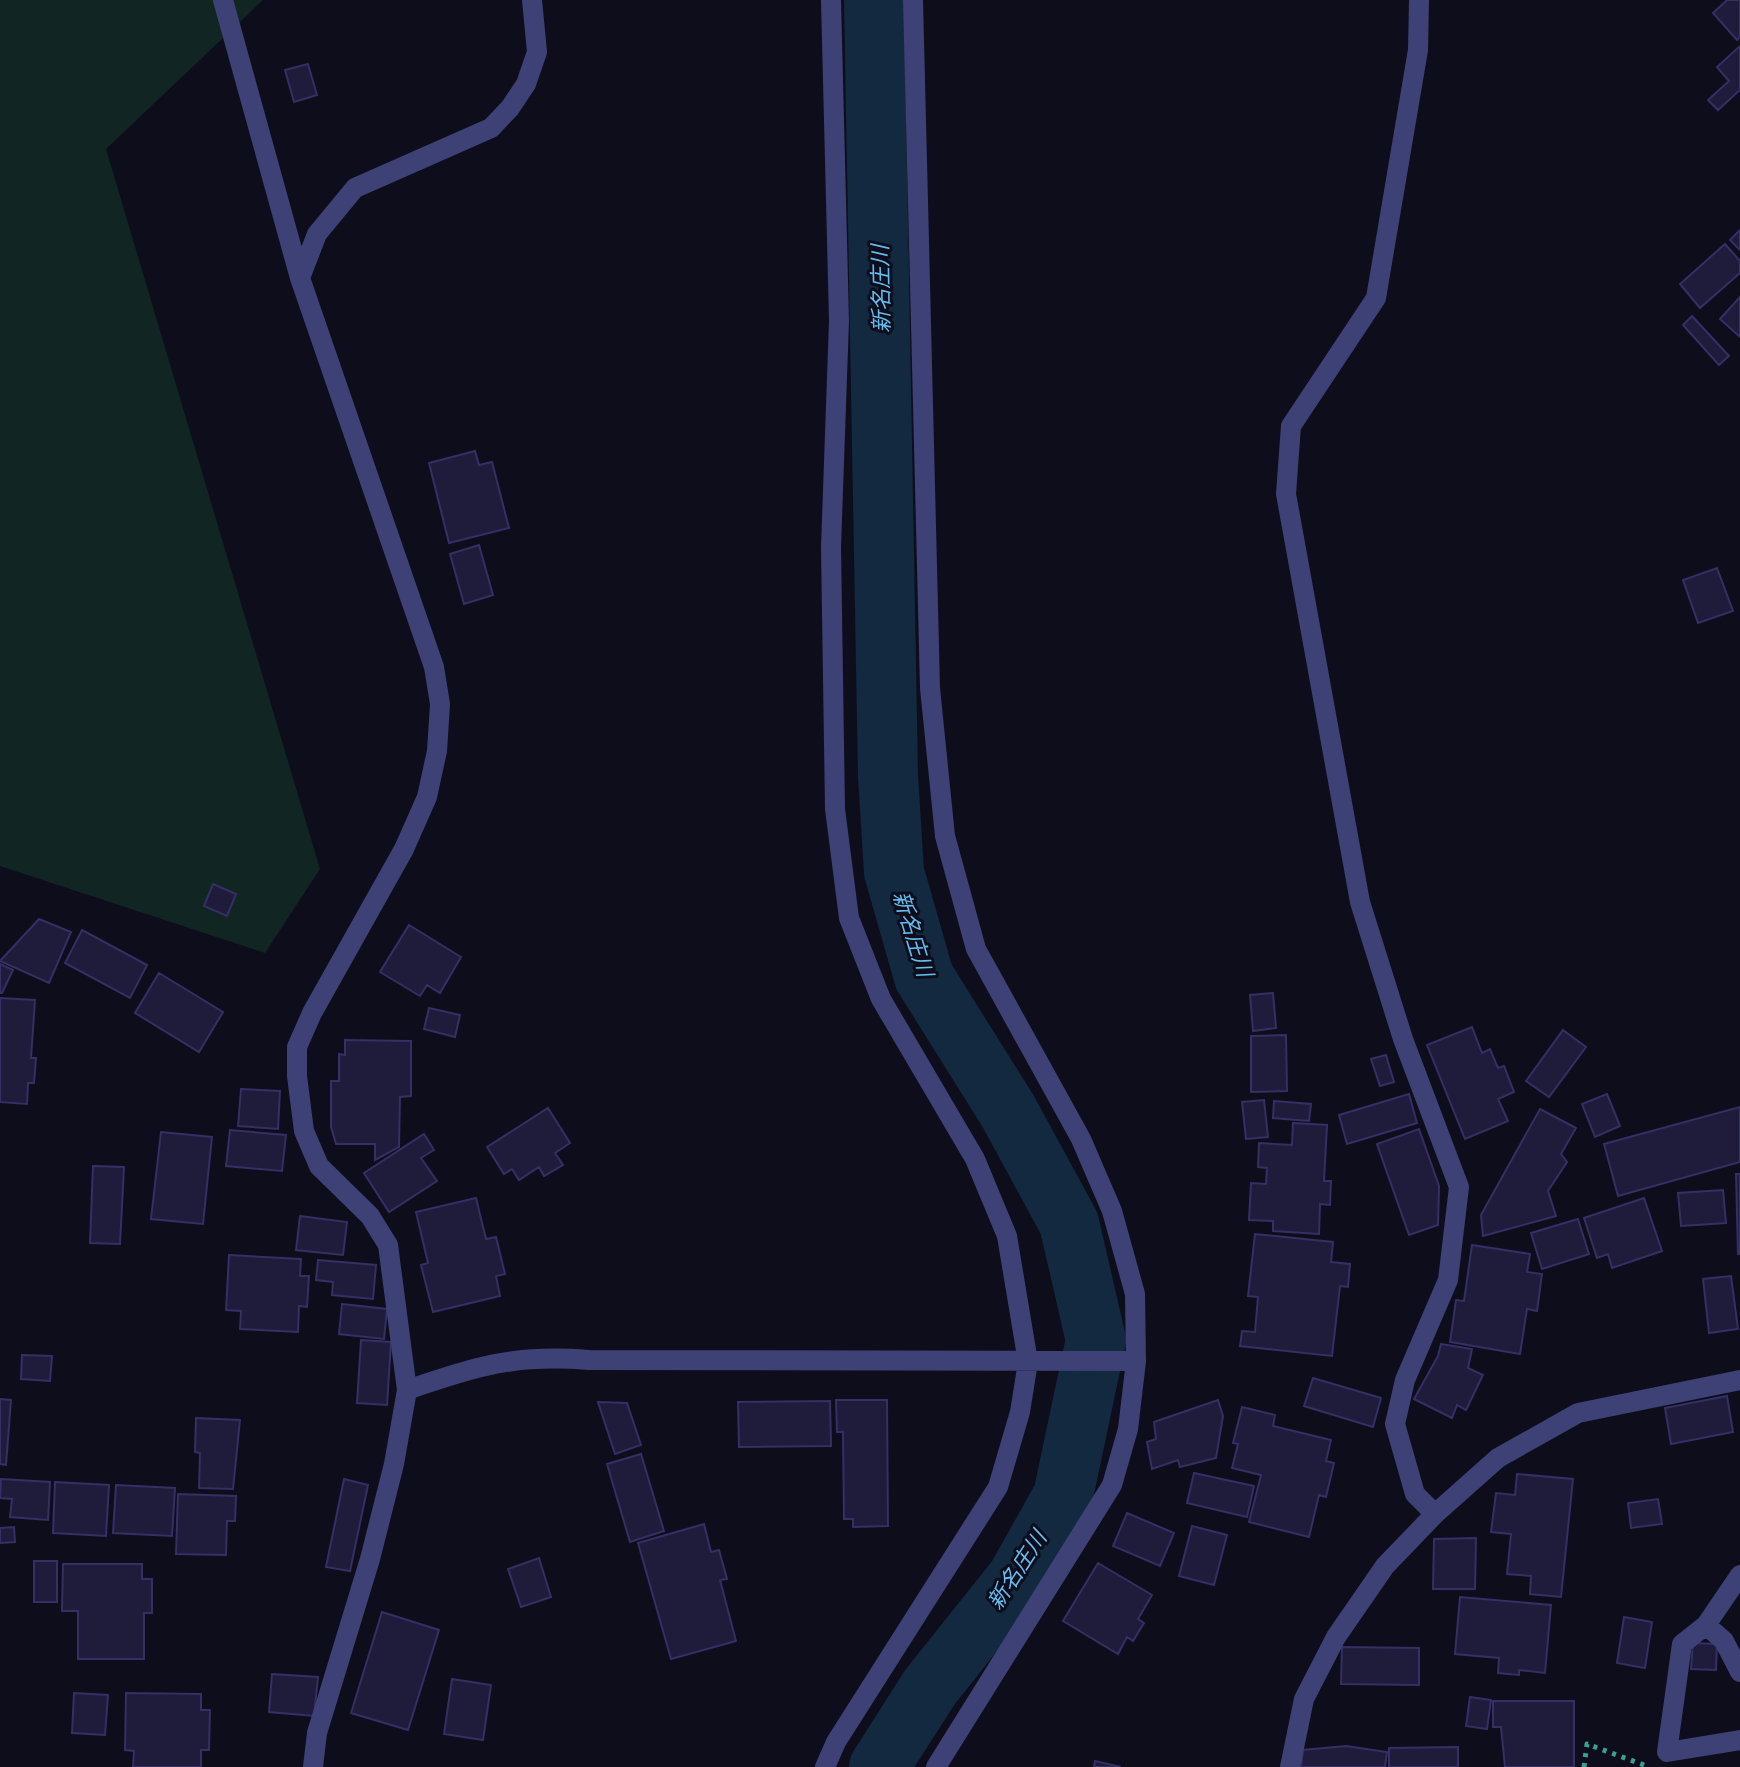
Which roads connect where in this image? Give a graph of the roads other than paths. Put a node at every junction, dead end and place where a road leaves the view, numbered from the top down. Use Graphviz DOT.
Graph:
graph roads {
  1 [pos="223,0"];
  2 [pos="532,0"];
  3 [pos="831,0"];
  4 [pos="913,0"];
  5 [pos="1419,0"];
  6 [pos="300,278"];
  7 [pos="1131,1361"];
  8 [pos="1029,1362"];
  9 [pos="1740,1380"];
  10 [pos="407,1390"];
  11 [pos="1435,1514"];
  12 [pos="1740,1575"];
  13 [pos="1706,1625"];
  14 [pos="1740,1672"];
  15 [pos="1740,1740"];
  16 [pos="313,1767"];
  17 [pos="825,1767"];
  18 [pos="936,1767"];
  19 [pos="1290,1767"];
  1 -- 6 [label="street"];
  2 -- 6 [label="street"];
  3 -- 8 [label="street"];
  4 -- 7 [label="street"];
  5 -- 11 [label="street"];
  6 -- 10 [label="street"];
  7 -- 8 [label="street"];
  7 -- 18 [label="street"];
  8 -- 10 [label="street"];
  8 -- 17 [label="street"];
  9 -- 11 [label="street"];
  10 -- 16 [label="street"];
  11 -- 19 [label="street"];
  12 -- 13 [label="street"];
  13 -- 14 [label="street"];
  13 -- 15 [label="street"];
}
